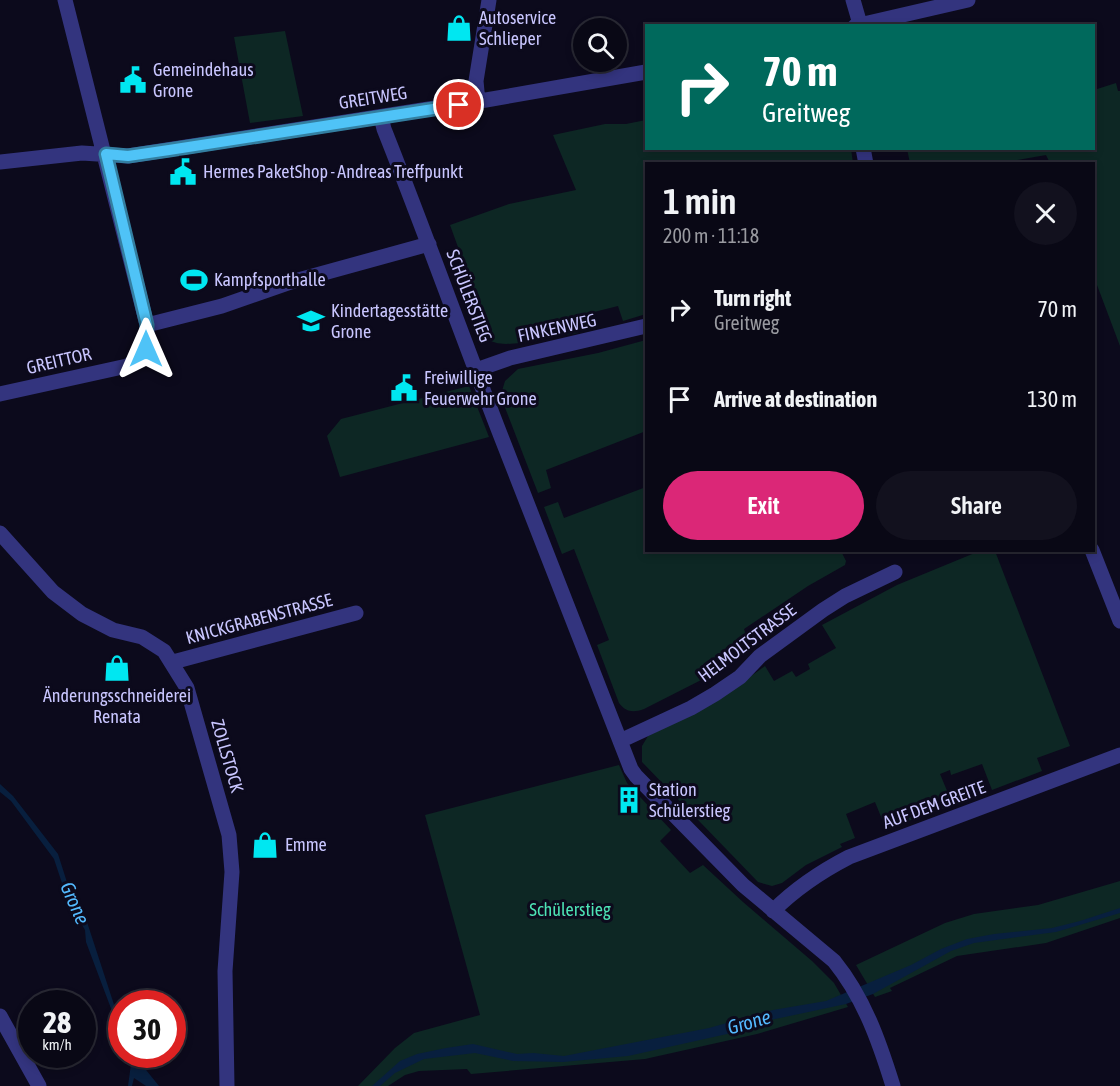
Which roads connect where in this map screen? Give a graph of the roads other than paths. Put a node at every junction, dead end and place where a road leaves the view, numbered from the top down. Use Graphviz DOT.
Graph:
graph roads {
  1 [pos="65,0"];
  2 [pos="489,0"];
  3 [pos="853,0"];
  4 [pos="968,0"];
  5 [pos="942,3"];
  6 [pos="857,24"];
  7 [pos="861,24"];
  8 [pos="645,72"];
  9 [pos="478,102"];
  10 [pos="381,117"];
  11 [pos="106,154"];
  12 [pos="0,162"];
  13 [pos="429,244"];
  14 [pos="645,326"];
  15 [pos="147,333"];
  16 [pos="476,370"];
  17 [pos="0,394"];
  18 [pos="0,532"];
  19 [pos="1093,552"];
  20 [pos="895,572"];
  21 [pos="356,613"];
  22 [pos="1120,621"];
  23 [pos="173,662"];
  24 [pos="620,741"];
  25 [pos="1120,755"];
  26 [pos="773,911"];
  27 [pos="0,1016"];
  28 [pos="39,1086"];
  29 [pos="227,1086"];
  30 [pos="893,1086"];
  1 -- 11 [label="street"];
  2 -- 9 [label="street"];
  3 -- 6 [label="street"];
  4 -- 5 [label="street"];
  5 -- 7 [label="street"];
  8 -- 9 [label="street, GREITWEG"];
  9 -- 10 [label="street, GREITWEG"];
  10 -- 11 [label="street, GREITWEG"];
  10 -- 13 [label="street, SCHÜLERSTIEG"];
  11 -- 12 [label="street, GREITWEG"];
  11 -- 15 [label="street"];
  13 -- 15 [label="street"];
  13 -- 16 [label="street, SCHÜLERSTIEG"];
  14 -- 16 [label="street, FINKENWEG"];
  15 -- 17 [label="street, GREITTOR"];
  16 -- 24 [label="street, SCHÜLERSTIEG"];
  18 -- 23 [label="street, ZOLLSTOCK"];
  19 -- 22 [label="street"];
  20 -- 24 [label="street, HELMOLTSTRASSE"];
  21 -- 23 [label="street, KNICKGRABENSTRASSE"];
  23 -- 29 [label="street, ZOLLSTOCK"];
  24 -- 26 [label="street, SCHÜLERSTIEG"];
  25 -- 26 [label="street, AUF DEM GREITE"];
  26 -- 30 [label="street, SCHÜLERSTIEG"];
  27 -- 28 [label="street"];
}
